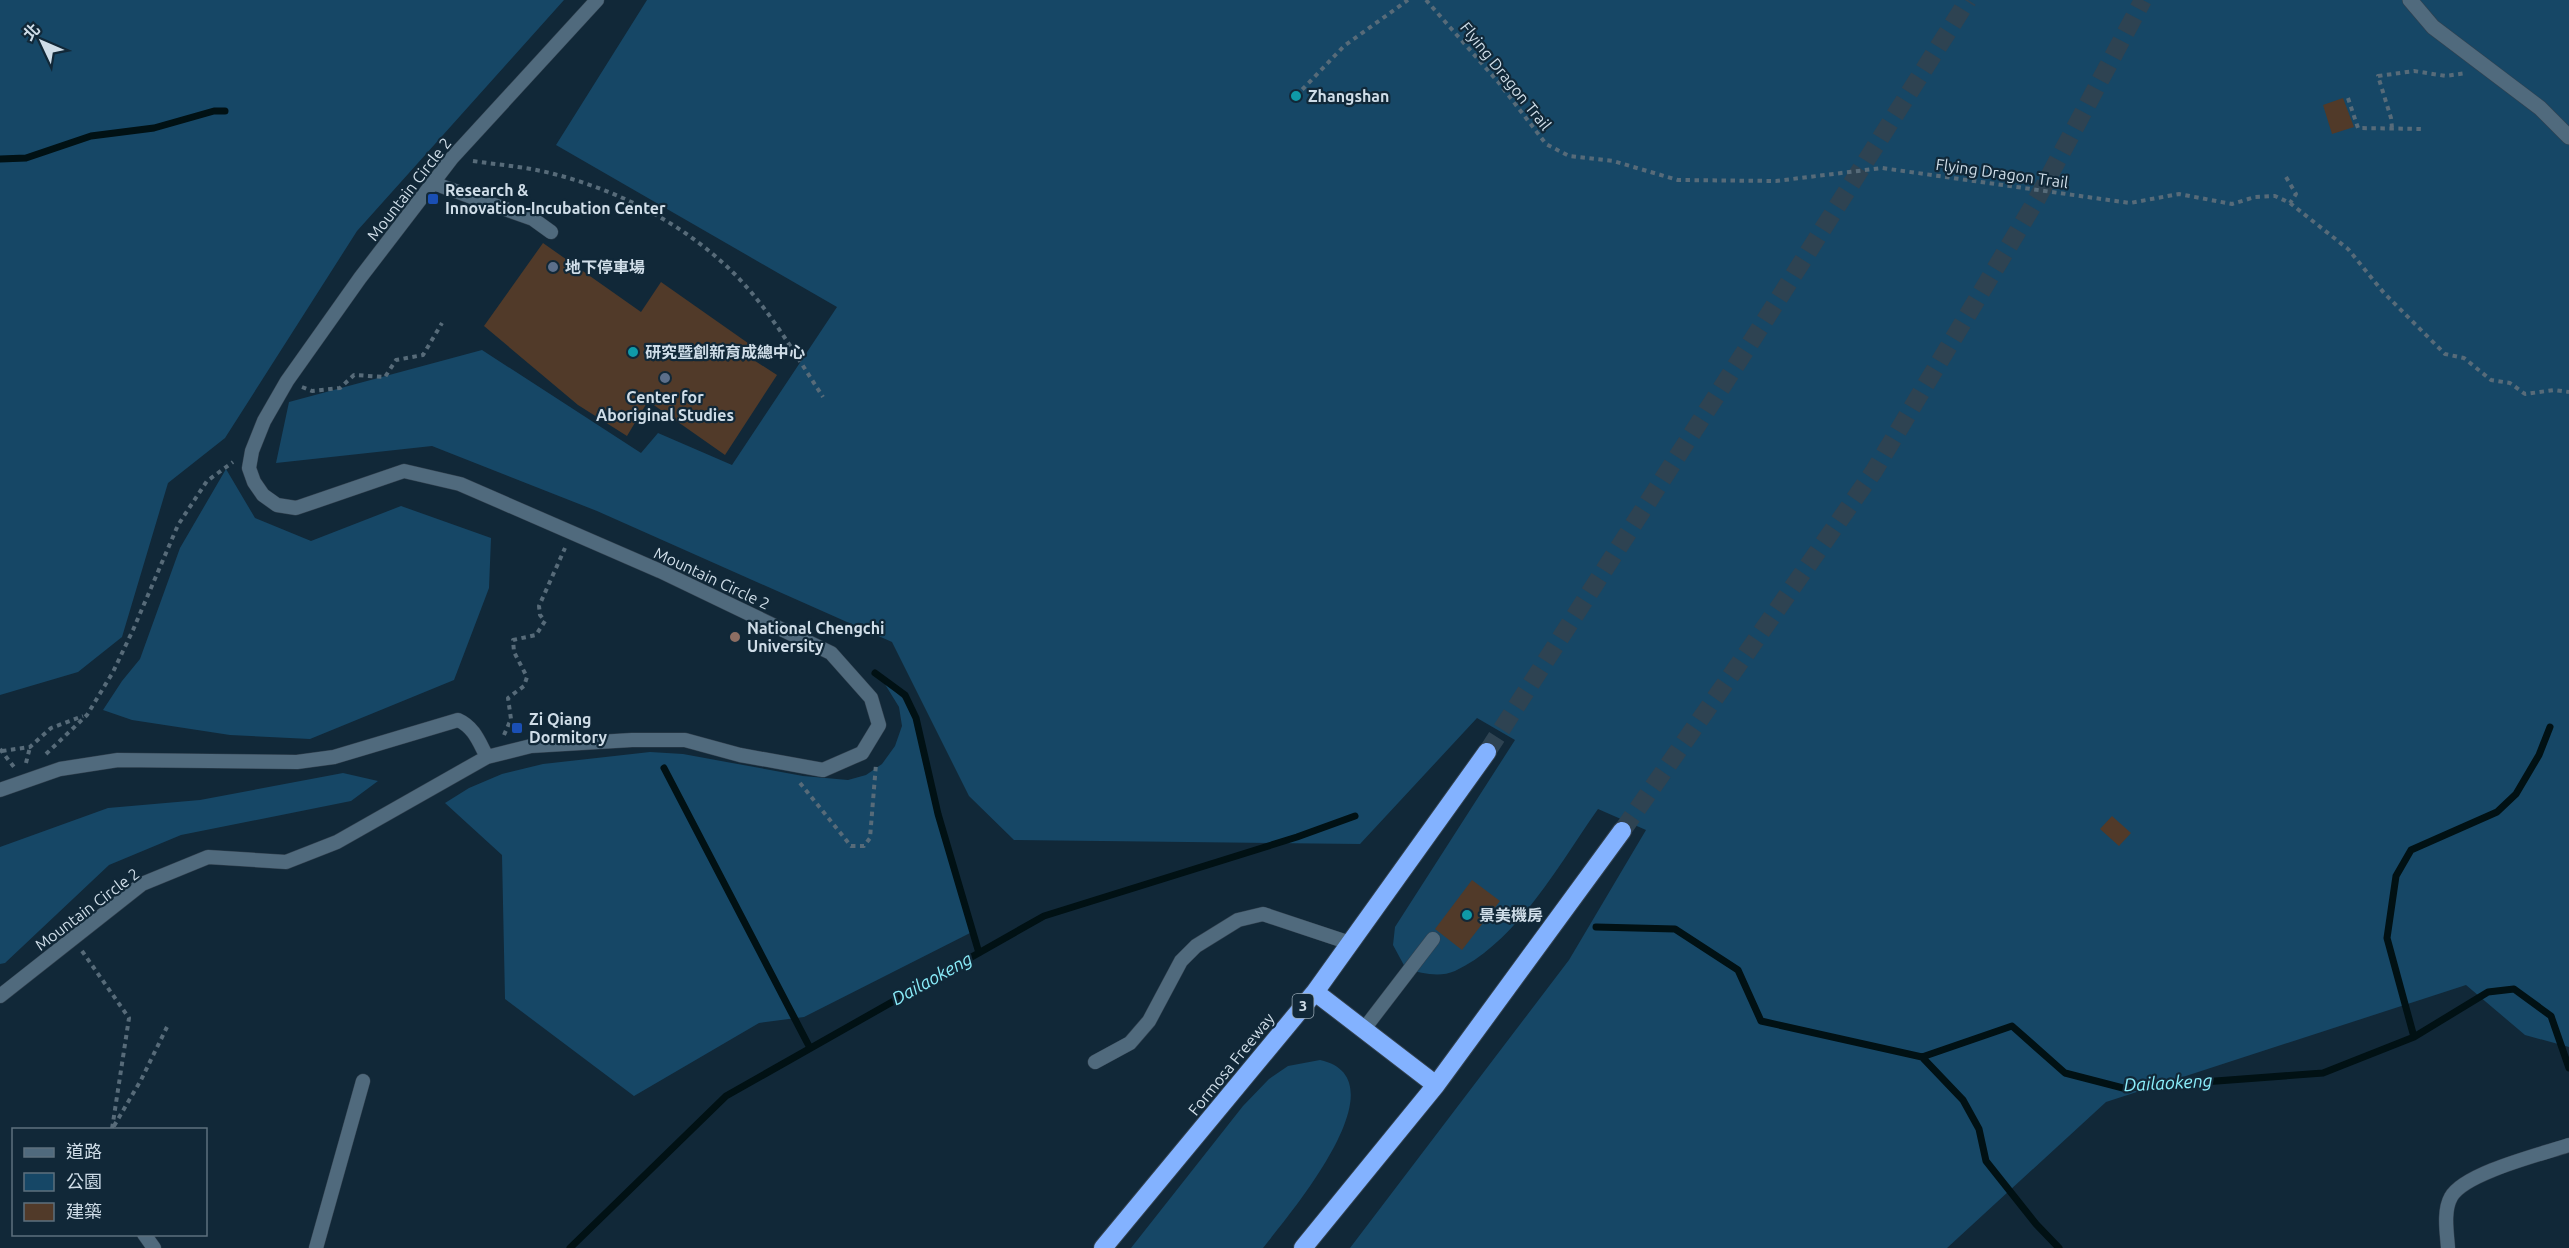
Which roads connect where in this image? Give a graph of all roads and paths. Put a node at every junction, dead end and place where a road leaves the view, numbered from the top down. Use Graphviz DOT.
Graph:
graph roads {
  1 [pos="597,0"];
  2 [pos="1408,0"];
  3 [pos="1426,0"];
  4 [pos="2410,0"];
  5 [pos="2487,69"];
  6 [pos="1296,96"];
  7 [pos="2348,98"];
  8 [pos="2392,128"];
  9 [pos="2423,129"];
  10 [pos="2569,137"];
  11 [pos="452,158"];
  12 [pos="2286,177"];
  13 [pos="433,183"];
  14 [pos="2290,203"];
  15 [pos="551,232"];
  16 [pos="442,323"];
  17 [pos="288,381"];
  18 [pos="2569,392"];
  19 [pos="823,397"];
  20 [pos="252,451"];
  21 [pos="572,533"];
  22 [pos="87,715"];
  23 [pos="1,750"];
  24 [pos="1487,752"];
  25 [pos="487,757"];
  26 [pos="876,759"];
  27 [pos="782,761"];
  28 [pos="39,775"];
  29 [pos="21,781"];
  30 [pos="0,790"];
  31 [pos="1622,831"];
  32 [pos="73,938"];
  33 [pos="1433,939"];
  34 [pos="1350,943"];
  35 [pos="1315,992"];
  36 [pos="0,996"];
  37 [pos="167,1027"];
  38 [pos="1364,1029"];
  39 [pos="1095,1062"];
  40 [pos="363,1081"];
  41 [pos="1436,1085"];
  42 [pos="112,1128"];
  43 [pos="113,1128"];
  44 [pos="2569,1144"];
  45 [pos="315,1248"];
  46 [pos="1103,1248"];
  47 [pos="1303,1248"];
  48 [pos="2448,1248"];
  1 -- 11 [label="lane, Mountain Circle 2"];
  2 -- 6 [label="path"];
  3 -- 14 [label="path, Flying Dragon Trail"];
  4 -- 5 [label="street"];
  5 -- 8 [label="path"];
  5 -- 10 [label="street"];
  7 -- 8 [label="path"];
  8 -- 9 [label="path"];
  11 -- 13 [label="lane, Mountain Circle 2"];
  11 -- 19 [label="path"];
  12 -- 14 [label="path"];
  13 -- 15 [label="lane"];
  13 -- 17 [label="lane, Mountain Circle 2"];
  14 -- 18 [label="path, Flying Dragon Trail"];
  16 -- 17 [label="path"];
  17 -- 20 [label="lane, Mountain Circle 2"];
  20 -- 21 [label="lane, Mountain Circle 2"];
  20 -- 22 [label="path"];
  21 -- 25 [label="path"];
  21 -- 27 [label="lane, Mountain Circle 2"];
  22 -- 23 [label="path"];
  22 -- 28 [label="path"];
  23 -- 29 [label="path"];
  24 -- 34 [label="highway, Formosa Freeway / 3"];
  25 -- 27 [label="lane, Mountain Circle 2"];
  25 -- 28 [label="lane"];
  25 -- 32 [label="lane, Mountain Circle 2"];
  26 -- 27 [label="path"];
  28 -- 29 [label="lane"];
  29 -- 30 [label="lane"];
  31 -- 41 [label="highway"];
  32 -- 36 [label="lane, Mountain Circle 2"];
  32 -- 42 [label="path"];
  33 -- 38 [label="lane"];
  34 -- 35 [label="highway, Formosa Freeway / 3"];
  34 -- 39 [label="lane"];
  35 -- 38 [label="highway"];
  35 -- 46 [label="highway, Formosa Freeway / 3"];
  37 -- 43 [label="path"];
  38 -- 41 [label="highway"];
  40 -- 45 [label="lane"];
  41 -- 47 [label="highway"];
  44 -- 48 [label="lane"];
}
